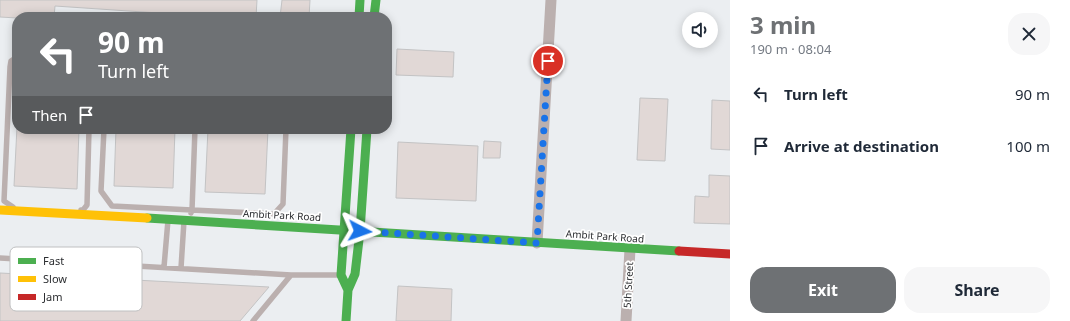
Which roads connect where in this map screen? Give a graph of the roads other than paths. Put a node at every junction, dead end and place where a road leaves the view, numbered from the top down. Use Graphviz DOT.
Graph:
graph roads {
  1 [pos="360,0"];
  2 [pos="376,0"];
  3 [pos="551,0"];
  4 [pos="359,12"];
  5 [pos="375,12"];
  6 [pos="12,60"];
  7 [pos="89,134"];
  8 [pos="104,134"];
  9 [pos="195,134"];
  10 [pos="286,134"];
  11 [pos="351,134"];
  12 [pos="367,134"];
  13 [pos="0,210"];
  14 [pos="31,210"];
  15 [pos="192,210"];
  16 [pos="76,213"];
  17 [pos="168,220"];
  18 [pos="188,221"];
  19 [pos="344,230"];
  20 [pos="360,231"];
  21 [pos="537,243"];
  22 [pos="630,249"];
  23 [pos="730,254"];
  24 [pos="0,258"];
  25 [pos="10,259"];
  26 [pos="142,266"];
  27 [pos="164,267"];
  28 [pos="181,268"];
  29 [pos="291,275"];
  30 [pos="341,275"];
  31 [pos="348,290"];
  32 [pos="253,321"];
  33 [pos="346,321"];
  34 [pos="626,321"];
  1 -- 4 [label="street"];
  2 -- 5 [label="street"];
  3 -- 21 [label="street"];
  6 -- 14 [label="lane"];
  7 -- 16 [label="lane"];
  8 -- 15 [label="lane"];
  9 -- 15 [label="lane"];
  10 -- 15 [label="lane"];
  11 -- 19 [label="street"];
  12 -- 20 [label="street"];
  13 -- 14 [label="street, Ambit Park Road"];
  14 -- 16 [label="street, Ambit Park Road"];
  15 -- 18 [label="lane"];
  16 -- 17 [label="street, Ambit Park Road"];
  17 -- 18 [label="street, Ambit Park Road"];
  17 -- 27 [label="lane"];
  18 -- 19 [label="street, Ambit Park Road"];
  18 -- 28 [label="lane"];
  19 -- 20 [label="street, Ambit Park Road"];
  19 -- 30 [label="street"];
  20 -- 21 [label="street, Ambit Park Road"];
  20 -- 31 [label="street"];
  21 -- 22 [label="street, Ambit Park Road"];
  22 -- 23 [label="street, Ambit Park Road"];
  22 -- 34 [label="street, 5th Street"];
  24 -- 25 [label="lane"];
  26 -- 27 [label="lane"];
  27 -- 28 [label="lane"];
  28 -- 29 [label="lane"];
  29 -- 30 [label="lane"];
  29 -- 32 [label="lane"];
  30 -- 31 [label="street"];
  31 -- 33 [label="street"];
}
